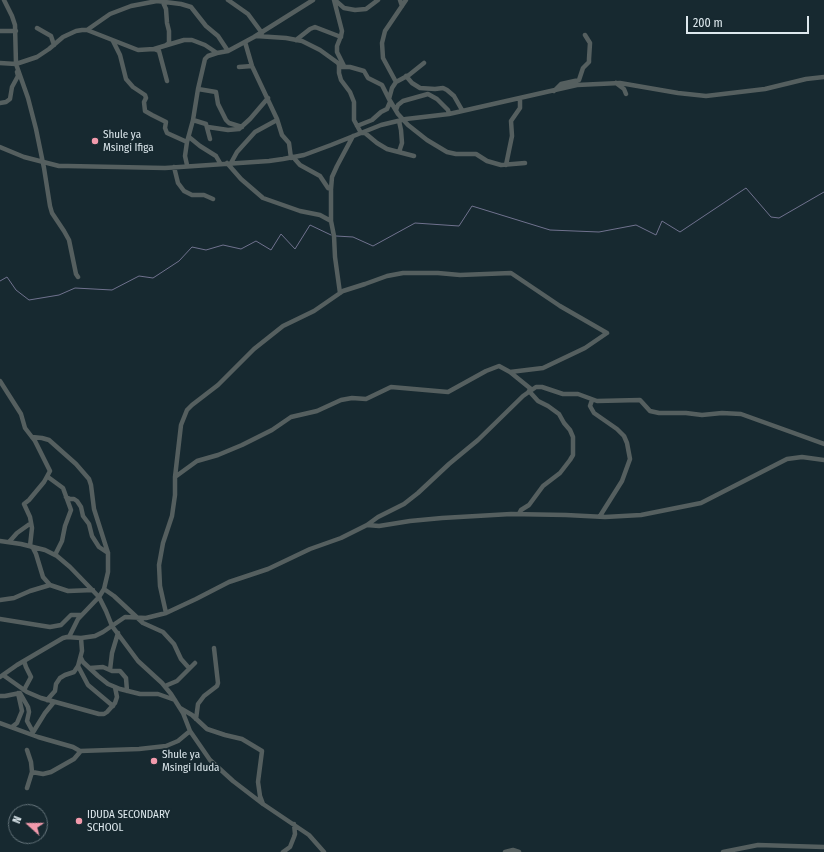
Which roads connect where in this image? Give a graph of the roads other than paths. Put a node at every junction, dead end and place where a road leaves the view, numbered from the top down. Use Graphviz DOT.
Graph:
graph roads {
  1 [pos="4,0"];
  2 [pos="228,0"];
  3 [pos="313,0"];
  4 [pos="334,0"];
  5 [pos="378,0"];
  6 [pos="400,0"];
  7 [pos="406,0"];
  8 [pos="162,1"];
  9 [pos="402,6"];
  10 [pos="37,28"];
  11 [pos="87,30"];
  12 [pos="0,31"];
  13 [pos="16,31"];
  14 [pos="262,33"];
  15 [pos="585,35"];
  16 [pos="256,36"];
  17 [pos="341,37"];
  18 [pos="112,39"];
  19 [pos="296,40"];
  20 [pos="245,42"];
  21 [pos="54,45"];
  22 [pos="166,45"];
  23 [pos="154,49"];
  24 [pos="228,51"];
  25 [pos="217,53"];
  26 [pos="424,62"];
  27 [pos="0,63"];
  28 [pos="16,64"];
  29 [pos="252,66"];
  30 [pos="239,67"];
  31 [pos="342,67"];
  32 [pos="406,76"];
  33 [pos="824,77"];
  34 [pos="167,80"];
  35 [pos="396,82"];
  36 [pos="616,82"];
  37 [pos="198,89"];
  38 [pos="554,91"];
  39 [pos="626,94"];
  40 [pos="268,98"];
  41 [pos="520,99"];
  42 [pos="390,100"];
  43 [pos="0,103"];
  44 [pos="396,110"];
  45 [pos="462,110"];
  46 [pos="449,114"];
  47 [pos="193,120"];
  48 [pos="277,120"];
  49 [pos="401,120"];
  50 [pos="357,126"];
  51 [pos="208,127"];
  52 [pos="242,128"];
  53 [pos="361,133"];
  54 [pos="352,136"];
  55 [pos="188,137"];
  56 [pos="210,139"];
  57 [pos="186,142"];
  58 [pos="0,147"];
  59 [pos="399,152"];
  60 [pos="414,156"];
  61 [pos="292,158"];
  62 [pos="42,162"];
  63 [pos="220,163"];
  64 [pos="229,163"];
  65 [pos="525,163"];
  66 [pos="187,165"];
  67 [pos="506,165"];
  68 [pos="174,167"];
  69 [pos="331,189"];
  70 [pos="213,199"];
  71 [pos="331,221"];
  72 [pos="78,277"];
  73 [pos="340,293"];
  74 [pos="510,372"];
  75 [pos="0,381"];
  76 [pos="530,390"];
  77 [pos="592,400"];
  78 [pos="32,437"];
  79 [pos="824,444"];
  80 [pos="824,460"];
  81 [pos="48,477"];
  82 [pos="175,477"];
  83 [pos="66,497"];
  84 [pos="519,514"];
  85 [pos="600,516"];
  86 [pos="31,523"];
  87 [pos="367,525"];
  88 [pos="0,541"];
  89 [pos="9,542"];
  90 [pos="30,546"];
  91 [pos="108,553"];
  92 [pos="55,555"];
  93 [pos="50,585"];
  94 [pos="104,589"];
  95 [pos="92,590"];
  96 [pos="99,597"];
  97 [pos="0,600"];
  98 [pos="166,613"];
  99 [pos="81,615"];
  100 [pos="138,618"];
  101 [pos="0,619"];
  102 [pos="112,626"];
  103 [pos="118,633"];
  104 [pos="69,637"];
  105 [pos="81,638"];
  106 [pos="214,648"];
  107 [pos="81,658"];
  108 [pos="24,661"];
  109 [pos="195,663"];
  110 [pos="78,666"];
  111 [pos="90,668"];
  112 [pos="189,668"];
  113 [pos="110,670"];
  114 [pos="1,676"];
  115 [pos="165,686"];
  116 [pos="114,687"];
  117 [pos="26,691"];
  118 [pos="127,691"];
  119 [pos="19,693"];
  120 [pos="0,696"];
  121 [pos="47,700"];
  122 [pos="175,700"];
  123 [pos="54,702"];
  124 [pos="113,706"];
  125 [pos="179,708"];
  126 [pos="196,719"];
  127 [pos="0,723"];
  128 [pos="12,727"];
  129 [pos="190,731"];
  130 [pos="33,733"];
  131 [pos="27,750"];
  132 [pos="80,752"];
  133 [pos="32,772"];
  134 [pos="27,788"];
  135 [pos="263,804"];
  136 [pos="294,824"];
  137 [pos="824,847"];
  138 [pos="283,852"];
  139 [pos="324,852"];
  140 [pos="505,852"];
  141 [pos="519,852"];
  142 [pos="724,852"];
  1 -- 13 [label="street"];
  2 -- 14 [label="street"];
  3 -- 14 [label="street"];
  4 -- 5 [label="street"];
  4 -- 17 [label="street"];
  6 -- 9 [label="street"];
  7 -- 9 [label="street"];
  8 -- 11 [label="street"];
  8 -- 22 [label="street"];
  8 -- 24 [label="street"];
  9 -- 35 [label="street"];
  10 -- 21 [label="street"];
  11 -- 18 [label="street"];
  11 -- 21 [label="street"];
  12 -- 13 [label="street"];
  13 -- 28 [label="street"];
  14 -- 16 [label="street"];
  15 -- 38 [label="street"];
  16 -- 19 [label="street"];
  16 -- 20 [label="street"];
  17 -- 19 [label="street"];
  17 -- 31 [label="street"];
  18 -- 23 [label="street"];
  18 -- 57 [label="street"];
  19 -- 31 [label="street"];
  20 -- 24 [label="street"];
  20 -- 29 [label="street"];
  21 -- 28 [label="street"];
  22 -- 23 [label="street"];
  22 -- 25 [label="street"];
  23 -- 34 [label="street"];
  24 -- 25 [label="street"];
  25 -- 37 [label="street"];
  26 -- 32 [label="street"];
  27 -- 28 [label="street"];
  28 -- 43 [label="street"];
  28 -- 62 [label="street"];
  29 -- 30 [label="street"];
  29 -- 40 [label="street"];
  31 -- 42 [label="street"];
  31 -- 50 [label="street"];
  32 -- 35 [label="street"];
  32 -- 45 [label="street"];
  33 -- 36 [label="street"];
  35 -- 42 [label="street"];
  36 -- 38 [label="street"];
  36 -- 39 [label="street"];
  37 -- 47 [label="street"];
  37 -- 52 [label="street"];
  38 -- 41 [label="street"];
  40 -- 48 [label="street"];
  40 -- 52 [label="street"];
  41 -- 45 [label="street"];
  41 -- 67 [label="street"];
  42 -- 44 [label="street"];
  42 -- 50 [label="street"];
  44 -- 46 [label="street"];
  44 -- 49 [label="street"];
  45 -- 46 [label="street"];
  46 -- 49 [label="street"];
  47 -- 51 [label="street"];
  47 -- 55 [label="street"];
  48 -- 61 [label="street"];
  48 -- 64 [label="street"];
  49 -- 53 [label="street"];
  49 -- 59 [label="street"];
  49 -- 67 [label="street"];
  50 -- 53 [label="street"];
  51 -- 52 [label="street"];
  51 -- 56 [label="street"];
  53 -- 54 [label="street"];
  53 -- 59 [label="street"];
  54 -- 61 [label="street"];
  54 -- 69 [label="street"];
  55 -- 57 [label="street"];
  55 -- 63 [label="street"];
  57 -- 66 [label="street"];
  58 -- 62 [label="street"];
  59 -- 60 [label="street"];
  61 -- 64 [label="street"];
  61 -- 69 [label="street"];
  62 -- 68 [label="street"];
  62 -- 72 [label="street"];
  63 -- 64 [label="street"];
  63 -- 66 [label="street"];
  64 -- 71 [label="street"];
  65 -- 67 [label="street"];
  66 -- 68 [label="street"];
  68 -- 70 [label="street"];
  69 -- 71 [label="street"];
  71 -- 73 [label="street"];
  73 -- 74 [label="street"];
  73 -- 82 [label="street"];
  74 -- 76 [label="street"];
  74 -- 82 [label="street"];
  75 -- 78 [label="street"];
  76 -- 77 [label="street"];
  76 -- 84 [label="street"];
  76 -- 87 [label="street"];
  77 -- 79 [label="street"];
  77 -- 85 [label="street"];
  78 -- 81 [label="street"];
  78 -- 91 [label="street"];
  80 -- 85 [label="street"];
  81 -- 83 [label="street"];
  81 -- 86 [label="street"];
  82 -- 98 [label="street"];
  83 -- 91 [label="street"];
  83 -- 92 [label="street"];
  84 -- 85 [label="street"];
  84 -- 87 [label="street"];
  86 -- 89 [label="street"];
  86 -- 90 [label="street"];
  87 -- 98 [label="street"];
  88 -- 89 [label="street"];
  89 -- 90 [label="street"];
  90 -- 92 [label="street"];
  90 -- 93 [label="street"];
  91 -- 94 [label="street"];
  92 -- 95 [label="street"];
  93 -- 95 [label="street"];
  93 -- 97 [label="street"];
  94 -- 96 [label="street"];
  94 -- 100 [label="street"];
  95 -- 96 [label="street"];
  96 -- 99 [label="street"];
  96 -- 102 [label="street"];
  98 -- 100 [label="street"];
  99 -- 101 [label="street"];
  99 -- 104 [label="street"];
  100 -- 102 [label="street"];
  100 -- 112 [label="street"];
  102 -- 103 [label="street"];
  102 -- 105 [label="street"];
  103 -- 113 [label="street"];
  103 -- 115 [label="street"];
  104 -- 105 [label="street"];
  104 -- 108 [label="street"];
  105 -- 107 [label="street"];
  106 -- 126 [label="street"];
  107 -- 110 [label="street"];
  107 -- 111 [label="street"];
  108 -- 114 [label="street"];
  108 -- 117 [label="street"];
  109 -- 112 [label="street"];
  110 -- 121 [label="street"];
  110 -- 124 [label="street"];
  111 -- 113 [label="street"];
  111 -- 116 [label="street"];
  112 -- 115 [label="street"];
  113 -- 118 [label="street"];
  114 -- 117 [label="street"];
  115 -- 122 [label="street"];
  116 -- 118 [label="street"];
  116 -- 124 [label="street"];
  117 -- 119 [label="street"];
  117 -- 121 [label="street"];
  118 -- 122 [label="street"];
  119 -- 120 [label="street"];
  119 -- 128 [label="street"];
  119 -- 130 [label="street"];
  121 -- 123 [label="street"];
  122 -- 125 [label="street"];
  123 -- 124 [label="street"];
  123 -- 130 [label="street"];
  125 -- 126 [label="street"];
  125 -- 129 [label="street"];
  126 -- 135 [label="street"];
  127 -- 128 [label="street"];
  128 -- 130 [label="street"];
  129 -- 130 [label="street"];
  129 -- 135 [label="street"];
  131 -- 133 [label="street"];
  132 -- 133 [label="street"];
  133 -- 134 [label="street"];
  135 -- 136 [label="street"];
  136 -- 138 [label="street"];
  136 -- 139 [label="street"];
  137 -- 142 [label="street"];
  140 -- 141 [label="street"];
}
